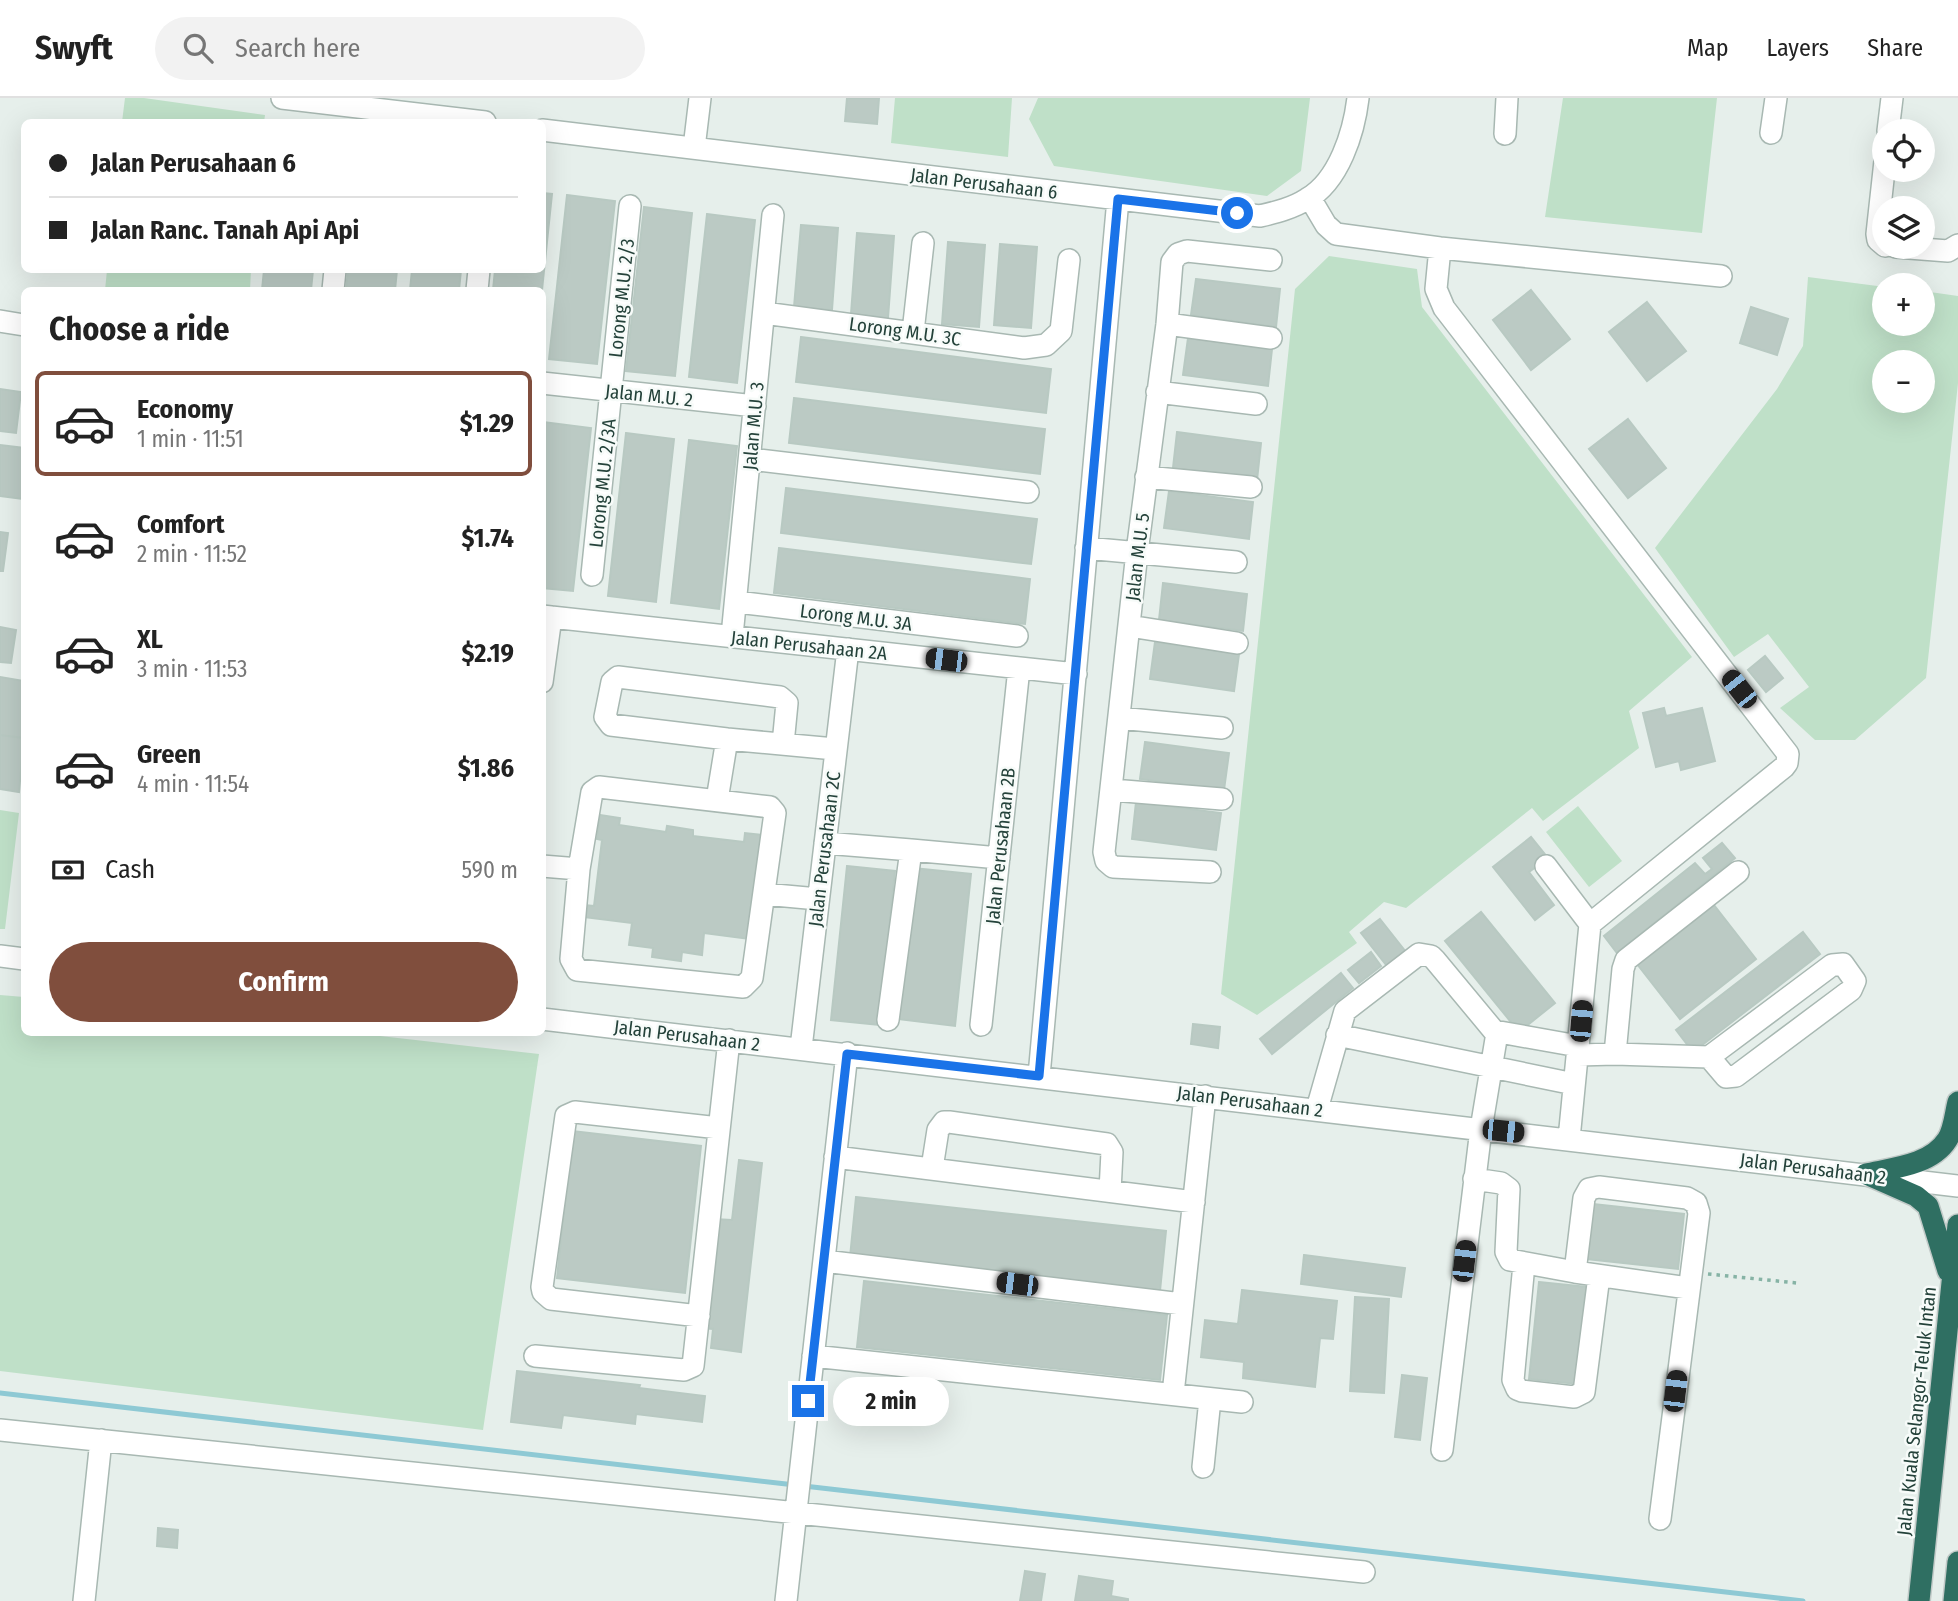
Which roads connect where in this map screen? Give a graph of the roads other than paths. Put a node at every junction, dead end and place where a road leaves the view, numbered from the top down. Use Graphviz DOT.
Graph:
graph roads {
  1 [pos="282,98"];
  2 [pos="700,98"];
  3 [pos="1358,98"];
  4 [pos="1507,98"];
  5 [pos="1776,98"];
  6 [pos="1892,98"];
  7 [pos="330,101"];
  8 [pos="463,119"];
  9 [pos="1889,119"];
  10 [pos="546,130"];
  11 [pos="1771,133"];
  12 [pos="1505,134"];
  13 [pos="694,148"];
  14 [pos="1310,198"];
  15 [pos="1118,199"];
  16 [pos="630,206"];
  17 [pos="773,215"];
  18 [pos="923,243"];
  19 [pos="1958,245"];
  20 [pos="1440,248"];
  21 [pos="1935,250"];
  22 [pos="1069,260"];
  23 [pos="1271,260"];
  24 [pos="1721,276"];
  25 [pos="764,313"];
  26 [pos="0,321"];
  27 [pos="21,324"];
  28 [pos="1167,324"];
  29 [pos="913,332"];
  30 [pos="1271,338"];
  31 [pos="546,383"];
  32 [pos="611,391"];
  33 [pos="1157,392"];
  34 [pos="1256,404"];
  35 [pos="755,406"];
  36 [pos="750,460"];
  37 [pos="1146,477"];
  38 [pos="1251,487"];
  39 [pos="1028,492"];
  40 [pos="1086,548"];
  41 [pos="1137,552"];
  42 [pos="1236,562"];
  43 [pos="592,575"];
  44 [pos="737,602"];
  45 [pos="547,616"];
  46 [pos="1129,626"];
  47 [pos="732,636"];
  48 [pos="1017,636"];
  49 [pos="1237,643"];
  50 [pos="848,649"];
  51 [pos="1019,668"];
  52 [pos="1076,674"];
  53 [pos="1119,718"];
  54 [pos="1222,728"];
  55 [pos="727,739"];
  56 [pos="783,744"];
  57 [pos="835,749"];
  58 [pos="1112,790"];
  59 [pos="1222,799"];
  60 [pos="717,800"];
  61 [pos="825,843"];
  62 [pos="911,850"];
  63 [pos="999,858"];
  64 [pos="546,866"];
  65 [pos="1546,866"];
  66 [pos="579,869"];
  67 [pos="1210,872"];
  68 [pos="1738,872"];
  69 [pos="764,894"];
  70 [pos="818,899"];
  71 [pos="1590,924"];
  72 [pos="0,956"];
  73 [pos="21,959"];
  74 [pos="546,1018"];
  75 [pos="888,1020"];
  76 [pos="981,1025"];
  77 [pos="1497,1033"];
  78 [pos="1337,1035"];
  79 [pos="729,1040"];
  80 [pos="801,1048"];
  81 [pos="1578,1051"];
  82 [pos="847,1054"];
  83 [pos="1615,1054"];
  84 [pos="1709,1057"];
  85 [pos="1491,1067"];
  86 [pos="1039,1076"];
  87 [pos="1574,1084"];
  88 [pos="1205,1096"];
  89 [pos="1958,1102"];
  90 [pos="1317,1109"];
  91 [pos="719,1129"];
  92 [pos="1481,1129"];
  93 [pos="1569,1139"];
  94 [pos="835,1157"];
  95 [pos="932,1168"];
  96 [pos="1866,1174"];
  97 [pos="1474,1179"];
  98 [pos="1958,1186"];
  99 [pos="1110,1191"];
  100 [pos="1194,1202"];
  101 [pos="1958,1225"];
  102 [pos="824,1261"];
  103 [pos="1524,1264"];
  104 [pos="1575,1272"];
  105 [pos="1599,1276"];
  106 [pos="1689,1280"];
  107 [pos="1952,1284"];
  108 [pos="1182,1304"];
  109 [pos="699,1316"];
  110 [pos="535,1356"];
  111 [pos="813,1356"];
  112 [pos="1173,1394"];
  113 [pos="1210,1399"];
  114 [pos="1242,1402"];
  115 [pos="0,1430"];
  116 [pos="101,1440"];
  117 [pos="1441,1451"];
  118 [pos="1203,1467"];
  119 [pos="797,1506"];
  120 [pos="1660,1519"];
  121 [pos="1958,1562"];
  122 [pos="1364,1572"];
  123 [pos="84,1601"];
  124 [pos="786,1601"];
  125 [pos="1919,1601"];
  126 [pos="1954,1601"];
  1 -- 7 [label="street"];
  2 -- 13 [label="street"];
  3 -- 14 [label="street, Jalan Perusahaan 6"];
  4 -- 12 [label="street"];
  5 -- 11 [label="street"];
  6 -- 9 [label="street"];
  7 -- 8 [label="street"];
  10 -- 13 [label="street, Jalan Perusahaan 6"];
  13 -- 15 [label="street, Jalan Perusahaan 6"];
  14 -- 15 [label="street, Jalan Perusahaan 6"];
  14 -- 20 [label="street"];
  15 -- 40 [label="street"];
  16 -- 32 [label="street, Lorong M.U. 2/3"];
  17 -- 25 [label="street, Jalan M.U. 3"];
  18 -- 29 [label="street"];
  19 -- 21 [label="street"];
  20 -- 24 [label="street"];
  20 -- 71 [label="street"];
  22 -- 29 [label="street, Lorong M.U. 3C"];
  23 -- 28 [label="street, Jalan M.U. 5"];
  25 -- 29 [label="street, Lorong M.U. 3C"];
  25 -- 35 [label="street, Jalan M.U. 3"];
  26 -- 27 [label="street"];
  28 -- 30 [label="street"];
  28 -- 33 [label="street, Jalan M.U. 5"];
  31 -- 32 [label="street, Jalan M.U. 2"];
  32 -- 35 [label="street, Jalan M.U. 2"];
  32 -- 43 [label="street, Lorong M.U. 2/3A"];
  33 -- 34 [label="street"];
  33 -- 37 [label="street, Jalan M.U. 5"];
  35 -- 36 [label="street, Jalan M.U. 3"];
  36 -- 39 [label="street"];
  36 -- 44 [label="street, Jalan M.U. 3"];
  37 -- 38 [label="street"];
  37 -- 41 [label="street, Jalan M.U. 5"];
  40 -- 41 [label="street"];
  40 -- 52 [label="street"];
  41 -- 42 [label="street"];
  41 -- 46 [label="street, Jalan M.U. 5"];
  44 -- 47 [label="street, Jalan M.U. 3"];
  44 -- 48 [label="street, Lorong M.U. 3A"];
  45 -- 47 [label="street, Jalan Perusahaan 2A"];
  46 -- 49 [label="street"];
  46 -- 53 [label="street, Jalan M.U. 5"];
  47 -- 50 [label="street, Jalan Perusahaan 2A"];
  50 -- 51 [label="street, Jalan Perusahaan 2A"];
  50 -- 57 [label="street, Jalan Perusahaan 2C"];
  51 -- 52 [label="street, Jalan Perusahaan 2A"];
  51 -- 63 [label="street, Jalan Perusahaan 2B"];
  52 -- 86 [label="street"];
  53 -- 54 [label="street"];
  53 -- 58 [label="street, Jalan M.U. 5"];
  55 -- 56 [label="street"];
  55 -- 56 [label="street"];
  55 -- 60 [label="street"];
  56 -- 57 [label="street"];
  57 -- 61 [label="street, Jalan Perusahaan 2C"];
  58 -- 59 [label="street"];
  58 -- 67 [label="street, Jalan M.U. 5"];
  60 -- 66 [label="street"];
  60 -- 69 [label="street"];
  61 -- 62 [label="street"];
  61 -- 70 [label="street, Jalan Perusahaan 2C"];
  62 -- 63 [label="street"];
  62 -- 75 [label="street"];
  63 -- 76 [label="street, Jalan Perusahaan 2B"];
  64 -- 66 [label="street"];
  65 -- 71 [label="street"];
  66 -- 69 [label="street"];
  68 -- 83 [label="street"];
  69 -- 70 [label="street"];
  70 -- 80 [label="street, Jalan Perusahaan 2C"];
  71 -- 81 [label="street"];
  72 -- 73 [label="street"];
  74 -- 79 [label="street, Jalan Perusahaan 2"];
  77 -- 78 [label="street"];
  77 -- 81 [label="street"];
  77 -- 85 [label="street"];
  78 -- 85 [label="street"];
  78 -- 90 [label="street"];
  79 -- 80 [label="street, Jalan Perusahaan 2"];
  79 -- 91 [label="street"];
  80 -- 82 [label="street, Jalan Perusahaan 2"];
  81 -- 83 [label="street"];
  81 -- 87 [label="street"];
  82 -- 86 [label="street, Jalan Perusahaan 2"];
  82 -- 94 [label="street"];
  83 -- 84 [label="street"];
  84 -- 84 [label="street"];
  85 -- 87 [label="street"];
  85 -- 92 [label="street"];
  86 -- 88 [label="street, Jalan Perusahaan 2"];
  87 -- 93 [label="street"];
  88 -- 90 [label="street, Jalan Perusahaan 2"];
  88 -- 100 [label="street"];
  89 -- 96 [label="highway"];
  90 -- 92 [label="street, Jalan Perusahaan 2"];
  91 -- 109 [label="street"];
  91 -- 109 [label="street"];
  92 -- 93 [label="street, Jalan Perusahaan 2"];
  92 -- 97 [label="street"];
  93 -- 96 [label="street, Jalan Perusahaan 2"];
  94 -- 95 [label="street"];
  94 -- 102 [label="street"];
  95 -- 99 [label="street"];
  95 -- 99 [label="street"];
  96 -- 98 [label="street, Jalan Perusahaan 2"];
  96 -- 107 [label="highway"];
  97 -- 103 [label="street"];
  97 -- 117 [label="street"];
  99 -- 100 [label="street"];
  100 -- 108 [label="street"];
  101 -- 107 [label="highway, Jalan Kuala Selangor-Teluk Intan"];
  102 -- 108 [label="street"];
  102 -- 111 [label="street"];
  103 -- 104 [label="street"];
  103 -- 105 [label="street"];
  104 -- 105 [label="street"];
  104 -- 106 [label="street"];
  105 -- 106 [label="street"];
  106 -- 120 [label="street"];
  107 -- 125 [label="highway, Jalan Kuala Selangor-Teluk Intan"];
  108 -- 112 [label="street"];
  109 -- 110 [label="street"];
  111 -- 112 [label="street"];
  111 -- 119 [label="street"];
  112 -- 113 [label="street"];
  113 -- 114 [label="street"];
  113 -- 118 [label="street"];
  115 -- 116 [label="street"];
  116 -- 119 [label="street"];
  116 -- 123 [label="street"];
  119 -- 122 [label="street"];
  119 -- 124 [label="street"];
  121 -- 126 [label="highway"];
}
